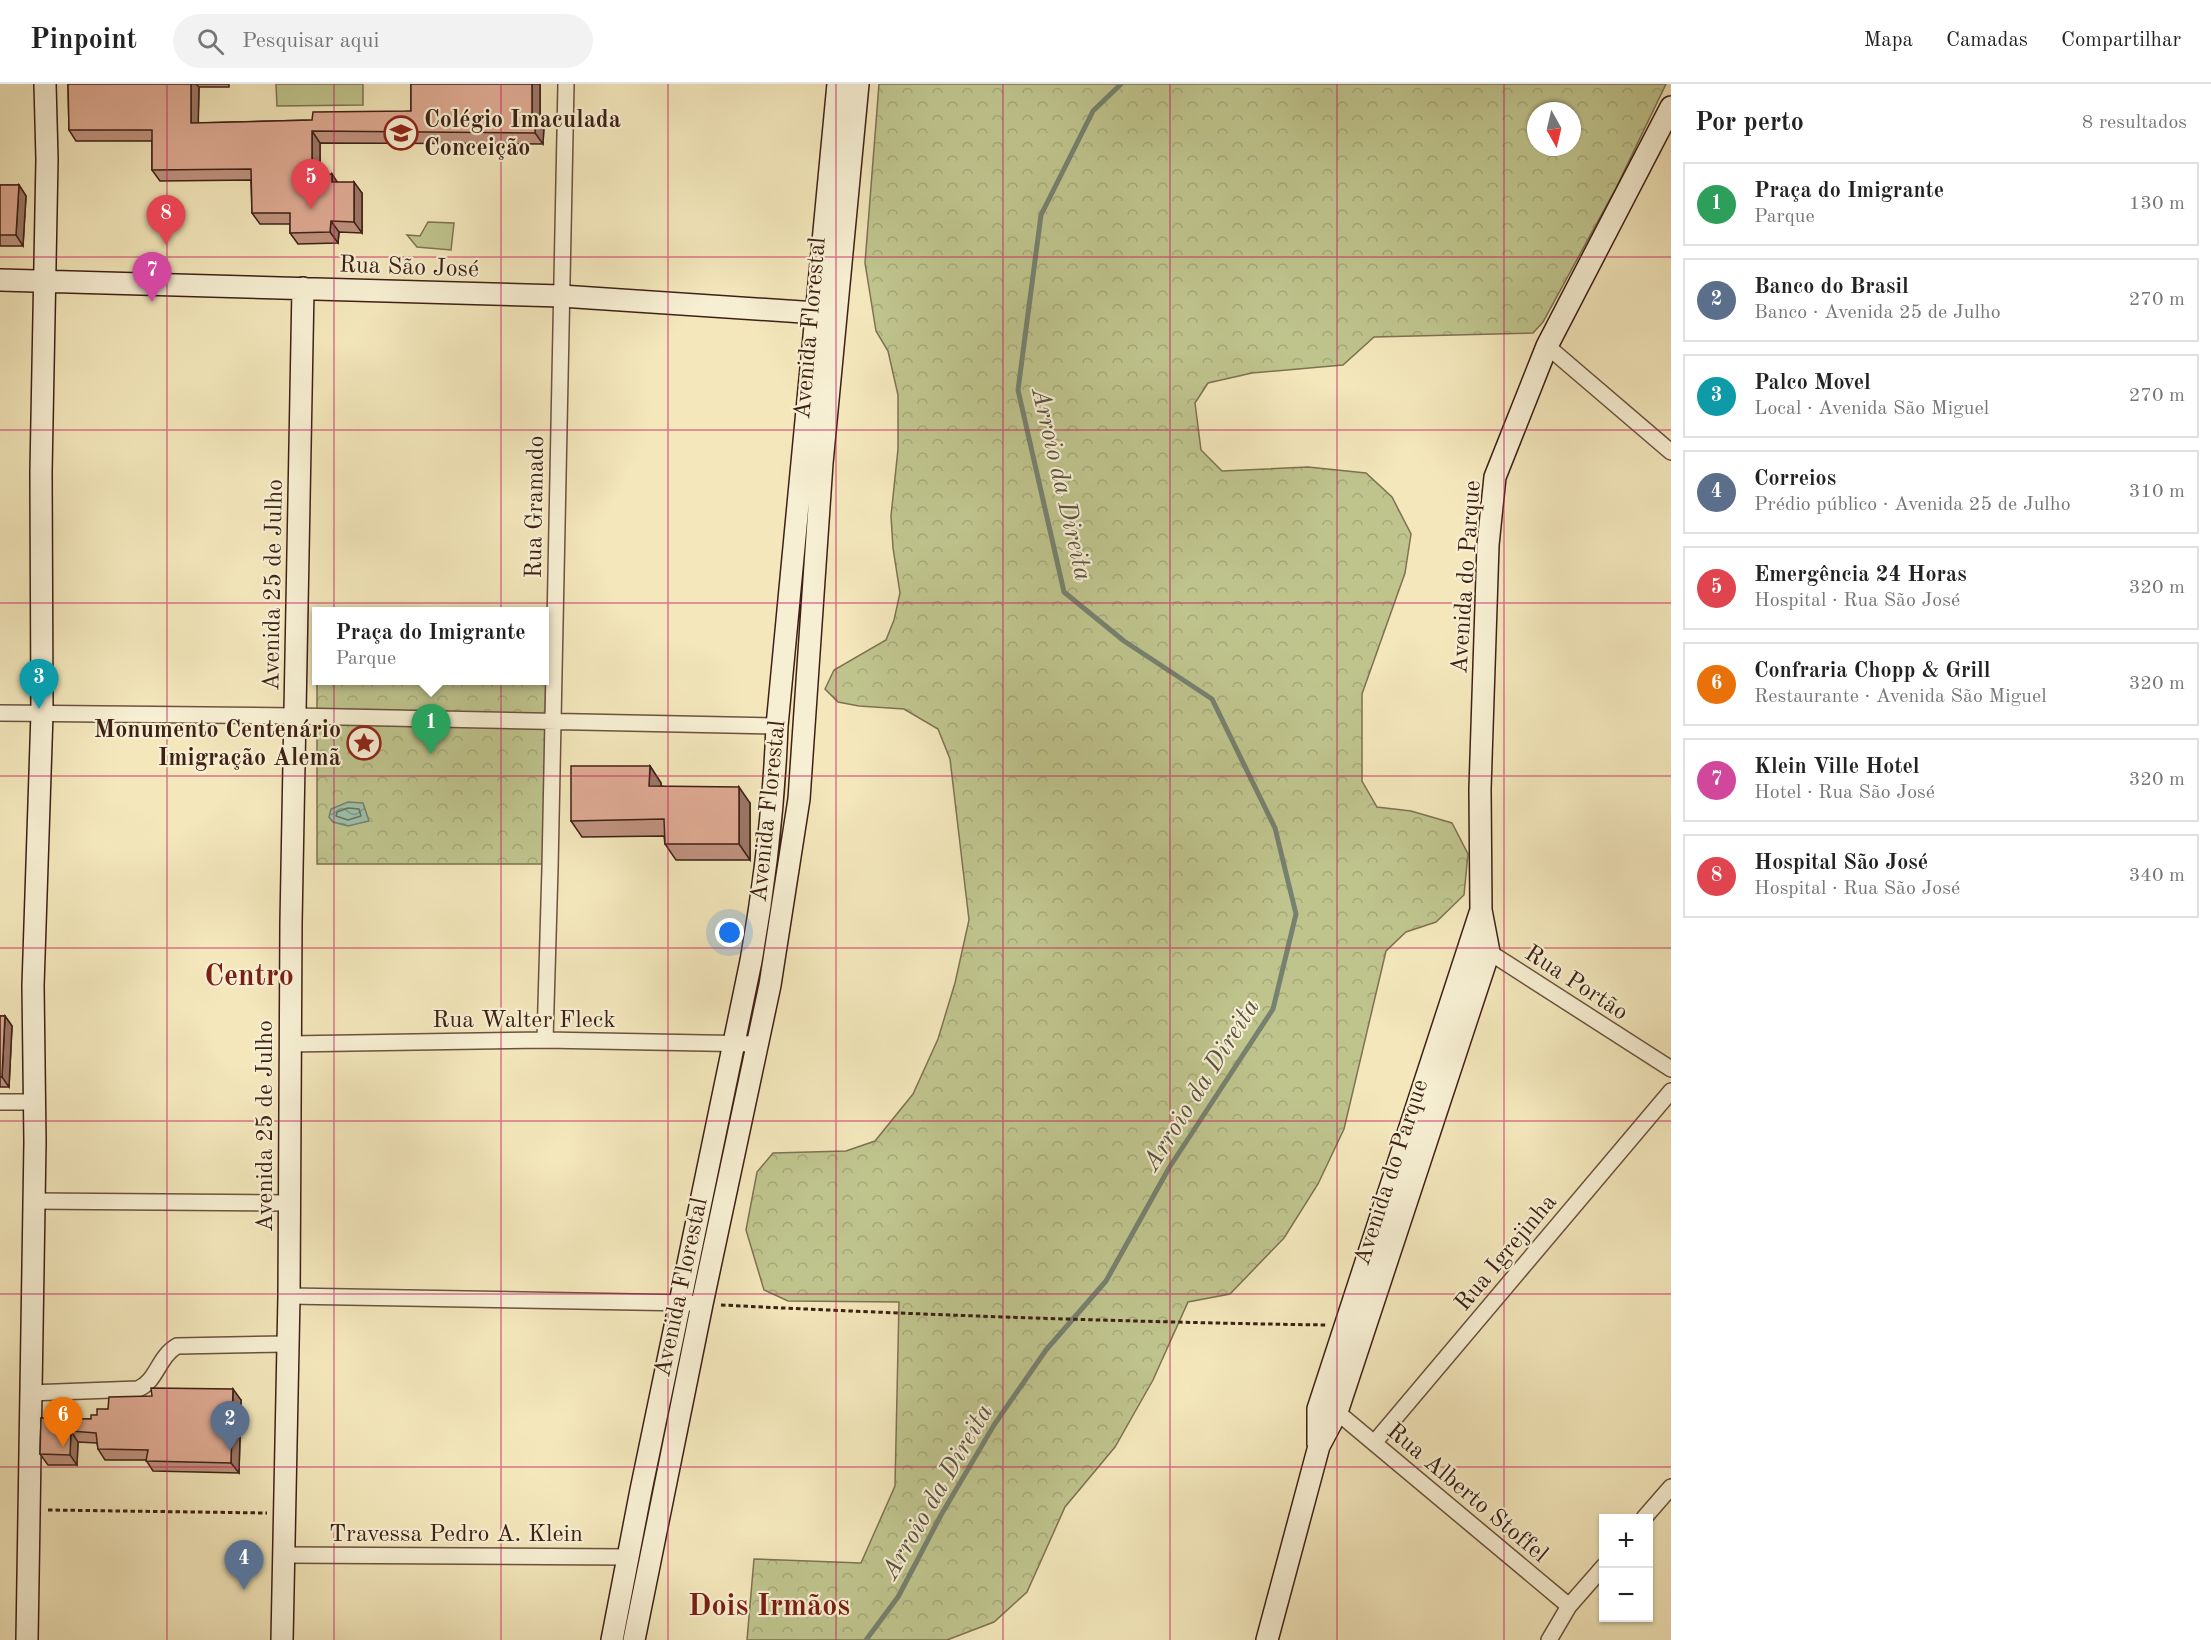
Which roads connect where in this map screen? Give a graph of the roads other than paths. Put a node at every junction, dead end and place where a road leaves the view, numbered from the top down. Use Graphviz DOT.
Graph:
graph roads {
  1 [pos="45,84"];
  2 [pos="566,84"];
  3 [pos="838,84"];
  4 [pos="858,84"];
  5 [pos="1671,107"];
  6 [pos="0,280"];
  7 [pos="45,280"];
  8 [pos="303,288"];
  9 [pos="561,296"];
  10 [pos="816,313"];
  11 [pos="1547,346"];
  12 [pos="1671,452"];
  13 [pos="0,713"];
  14 [pos="42,713"];
  15 [pos="295,716"];
  16 [pos="552,721"];
  17 [pos="777,726"];
  18 [pos="1481,910"];
  19 [pos="1490,952"];
  20 [pos="545,1040"];
  21 [pos="734,1043"];
  22 [pos="289,1044"];
  23 [pos="758,1044"];
  24 [pos="1671,1069"];
  25 [pos="1671,1090"];
  26 [pos="0,1102"];
  27 [pos="34,1102"];
  28 [pos="32,1201"];
  29 [pos="289,1203"];
  30 [pos="289,1296"];
  31 [pos="679,1302"];
  32 [pos="702,1304"];
  33 [pos="287,1344"];
  34 [pos="29,1394"];
  35 [pos="1337,1412"];
  36 [pos="1374,1443"];
  37 [pos="1318,1446"];
  38 [pos="1671,1487"];
  39 [pos="640,1490"];
  40 [pos="663,1495"];
  41 [pos="1647,1514"];
  42 [pos="284,1555"];
  43 [pos="627,1557"];
  44 [pos="1602,1568"];
  45 [pos="1569,1606"];
  46 [pos="27,1640"];
  47 [pos="282,1640"];
  48 [pos="612,1640"];
  49 [pos="634,1640"];
  50 [pos="1267,1640"];
  51 [pos="1549,1640"];
  1 -- 7 [label="main road"];
  2 -- 9 [label="street, Rua Gramado"];
  3 -- 10 [label="main road, Avenida Florestal"];
  4 -- 23 [label="main road, Avenida Florestal"];
  5 -- 11 [label="main road, Avenida do Parque"];
  6 -- 7 [label="main road, Rua São José"];
  7 -- 8 [label="main road, Rua São José"];
  7 -- 14 [label="main road"];
  8 -- 9 [label="main road, Rua São José"];
  8 -- 15 [label="main road, Avenida 25 de Julho"];
  9 -- 10 [label="main road, Rua São José"];
  9 -- 16 [label="street, Rua Gramado"];
  10 -- 17 [label="main road, Avenida Florestal"];
  11 -- 12 [label="street"];
  11 -- 18 [label="main road, Avenida do Parque"];
  13 -- 14 [label="street"];
  14 -- 15 [label="street"];
  14 -- 27 [label="main road"];
  15 -- 16 [label="street"];
  15 -- 22 [label="main road, Avenida 25 de Julho"];
  16 -- 17 [label="street"];
  16 -- 20 [label="street, Rua Gramado"];
  17 -- 21 [label="main road, Avenida Florestal"];
  18 -- 19 [label="main road, Avenida do Parque"];
  18 -- 37 [label="main road, Avenida do Parque"];
  19 -- 24 [label="street, Rua Portão"];
  19 -- 35 [label="main road, Avenida do Parque"];
  20 -- 21 [label="street, Rua Walter Fleck"];
  20 -- 22 [label="street, Rua Walter Fleck"];
  21 -- 23 [label="street, Rua Walter Fleck"];
  21 -- 31 [label="main road, Avenida Florestal"];
  22 -- 29 [label="main road, Avenida 25 de Julho"];
  23 -- 32 [label="main road, Avenida Florestal"];
  25 -- 36 [label="street, Rua Igrejinha"];
  26 -- 27 [label="street"];
  27 -- 28 [label="main road"];
  28 -- 29 [label="street"];
  28 -- 34 [label="main road"];
  29 -- 30 [label="main road, Avenida 25 de Julho"];
  30 -- 31 [label="street"];
  30 -- 33 [label="main road, Avenida 25 de Julho"];
  31 -- 32 [label="street"];
  31 -- 39 [label="main road, Avenida Florestal"];
  32 -- 40 [label="main road, Avenida Florestal"];
  33 -- 34 [label="street"];
  33 -- 42 [label="main road, Avenida 25 de Julho"];
  34 -- 46 [label="main road"];
  35 -- 36 [label="street, Rua Alberto Stoffel"];
  35 -- 37 [label="main road, Avenida do Parque"];
  36 -- 45 [label="street, Rua Alberto Stoffel"];
  37 -- 50 [label="main road, Avenida do Parque"];
  38 -- 41 [label="street"];
  39 -- 40 [label="main road"];
  39 -- 43 [label="main road, Avenida Florestal"];
  40 -- 49 [label="main road, Avenida Florestal"];
  42 -- 43 [label="street, Travessa Pedro A. Klein"];
  42 -- 47 [label="main road, Avenida 25 de Julho"];
  43 -- 48 [label="main road, Avenida Florestal"];
  44 -- 45 [label="street"];
  45 -- 51 [label="street"];
}
